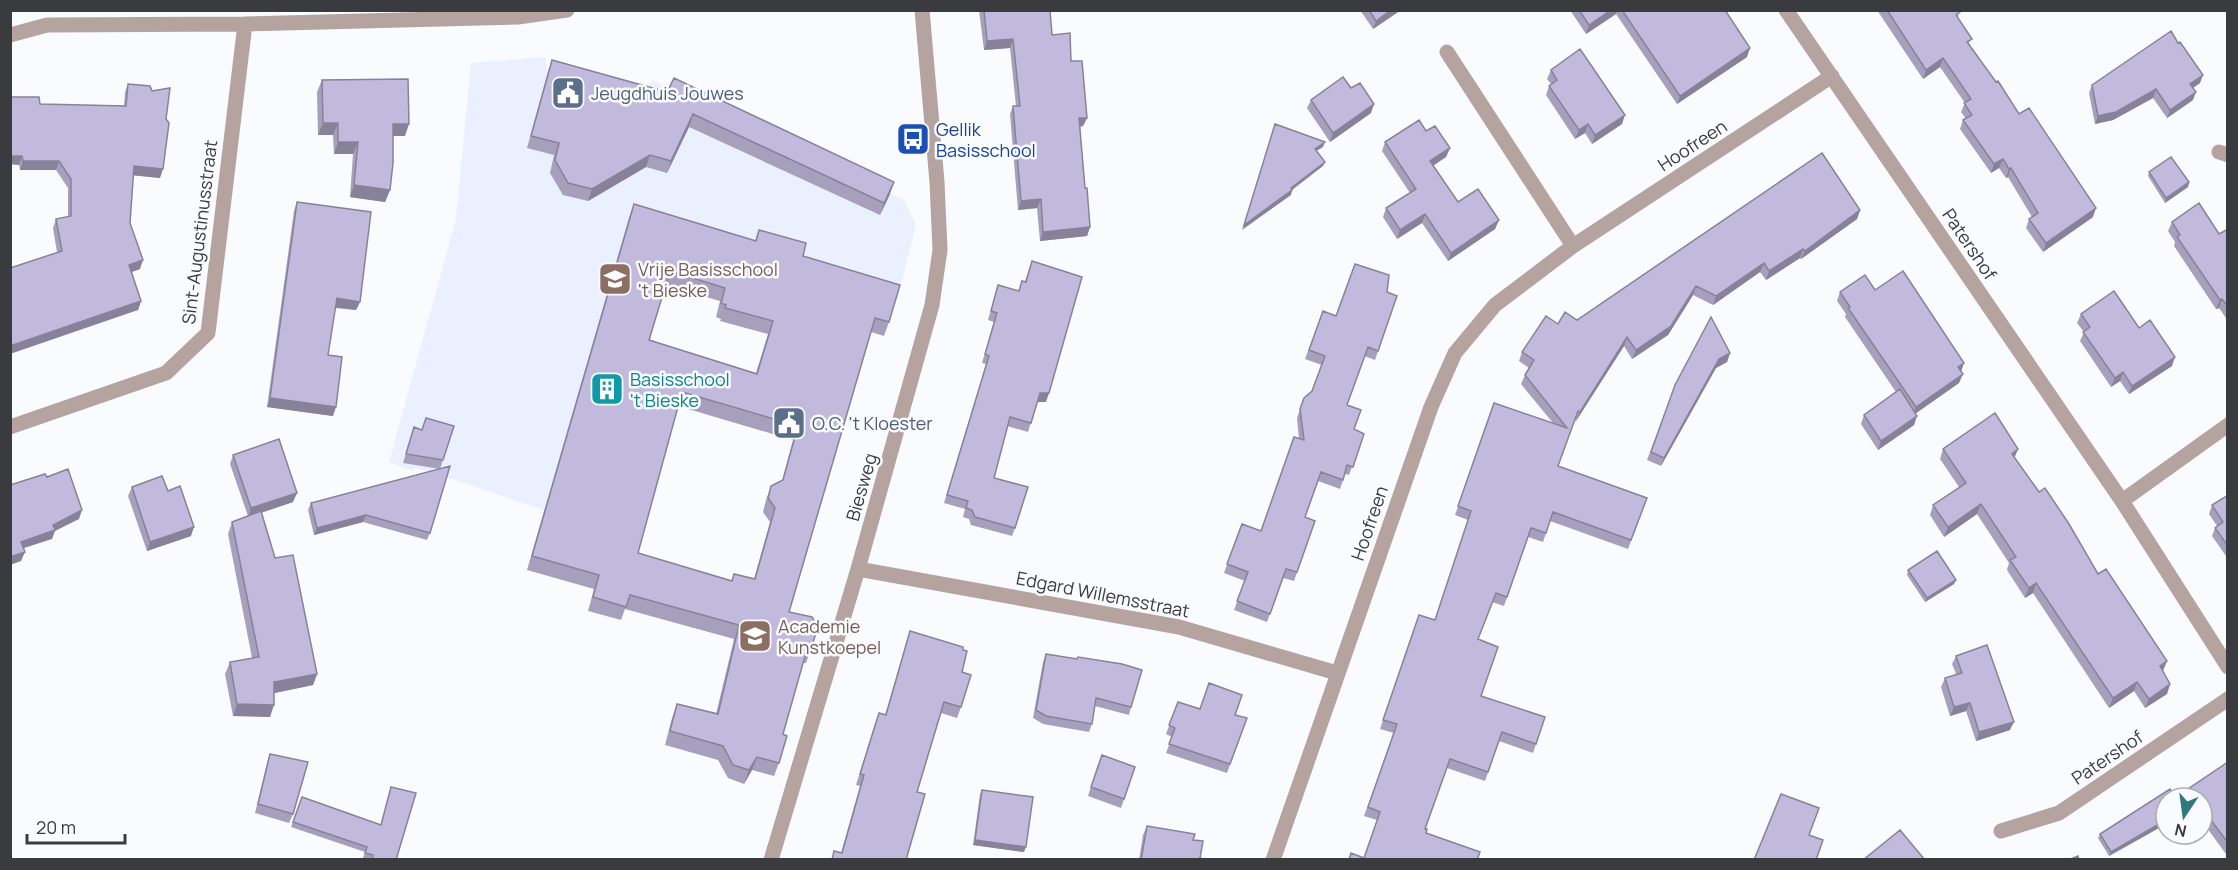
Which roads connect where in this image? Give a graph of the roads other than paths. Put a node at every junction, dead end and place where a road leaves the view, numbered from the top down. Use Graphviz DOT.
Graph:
graph roads {
  1 [pos="567,10"];
  2 [pos="922,10"];
  3 [pos="1786,10"];
  4 [pos="245,24"];
  5 [pos="10,35"];
  6 [pos="1447,52"];
  7 [pos="1832,76"];
  8 [pos="1573,246"];
  9 [pos="2228,425"];
  10 [pos="10,426"];
  11 [pos="2122,501"];
  12 [pos="858,569"];
  13 [pos="2228,667"];
  14 [pos="1337,673"];
  15 [pos="2228,699"];
  16 [pos="2001,831"];
  17 [pos="771,860"];
  18 [pos="1273,860"];
  1 -- 4 [label="street"];
  2 -- 12 [label="street, Biesweg"];
  3 -- 7 [label="street, Patershof"];
  4 -- 5 [label="street"];
  4 -- 10 [label="street, Sint-Augustinusstraat"];
  6 -- 8 [label="street"];
  7 -- 8 [label="street, Hoofreen"];
  7 -- 11 [label="street, Patershof"];
  8 -- 14 [label="street, Hoofreen"];
  9 -- 11 [label="street"];
  11 -- 13 [label="street, Patershof"];
  12 -- 14 [label="street, Edgard Willemsstraat"];
  12 -- 17 [label="street, Biesweg"];
  14 -- 18 [label="street, Hoofreen"];
  15 -- 16 [label="street, Patershof"];
}
